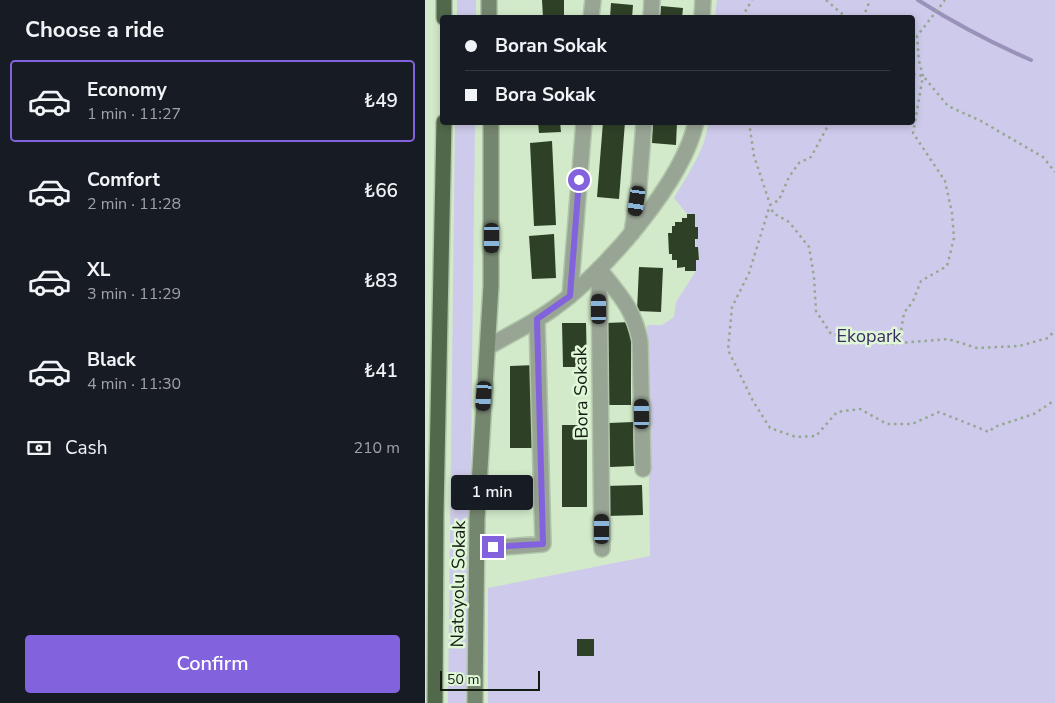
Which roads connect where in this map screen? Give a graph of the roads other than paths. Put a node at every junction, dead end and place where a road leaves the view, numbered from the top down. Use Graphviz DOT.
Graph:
graph roads {
  1 [pos="444,0"];
  2 [pos="489,0"];
  3 [pos="593,0"];
  4 [pos="652,0"];
  5 [pos="703,0"];
  6 [pos="444,15"];
  7 [pos="489,15"];
  8 [pos="591,15"];
  9 [pos="651,15"];
  10 [pos="702,15"];
  11 [pos="445,125"];
  12 [pos="491,125"];
  13 [pos="583,125"];
  14 [pos="644,125"];
  15 [pos="695,125"];
  16 [pos="632,233"];
  17 [pos="599,269"];
  18 [pos="570,296"];
  19 [pos="537,319"];
  20 [pos="488,347"];
  21 [pos="643,469"];
  22 [pos="477,549"];
  23 [pos="602,549"];
  24 [pos="435,703"];
  25 [pos="475,703"];
  1 -- 6 [label="highway"];
  2 -- 7 [label="main road"];
  3 -- 8 [label="street"];
  4 -- 9 [label="street"];
  5 -- 10 [label="street"];
  11 -- 24 [label="highway"];
  12 -- 20 [label="main road, Natoyolu Sokak"];
  13 -- 18 [label="street"];
  14 -- 16 [label="street"];
  15 -- 16 [label="street"];
  16 -- 17 [label="street"];
  17 -- 18 [label="street"];
  17 -- 21 [label="street"];
  17 -- 23 [label="street, Bora Sokak"];
  18 -- 19 [label="street"];
  19 -- 20 [label="street"];
  19 -- 22 [label="street"];
  20 -- 22 [label="main road, Natoyolu Sokak"];
  22 -- 25 [label="main road, Natoyolu Sokak"];
}
